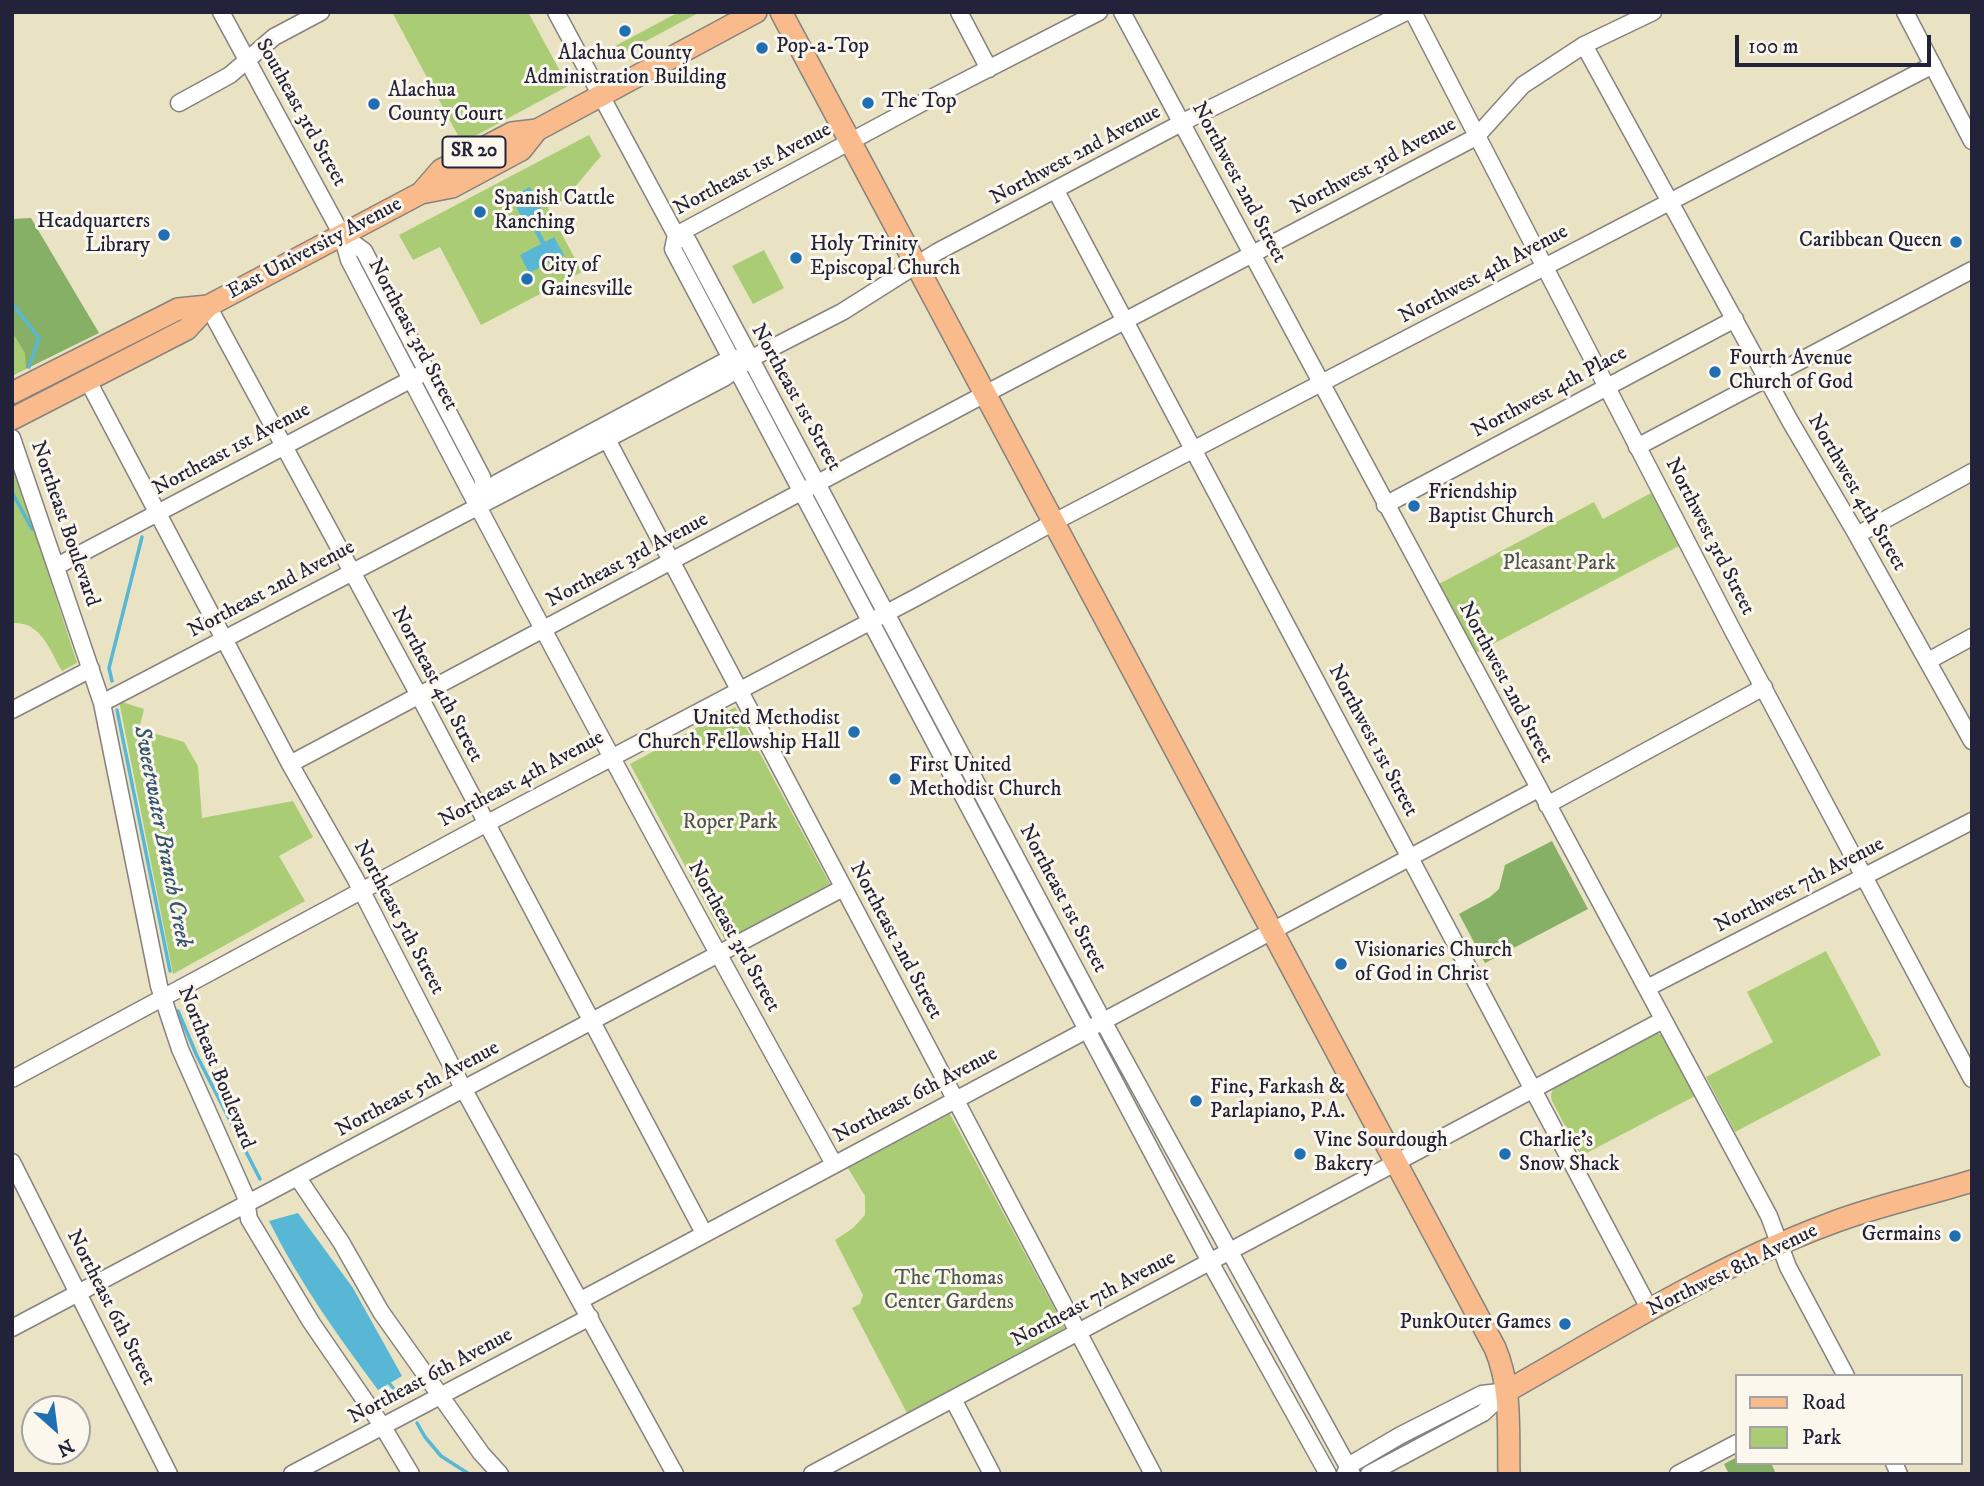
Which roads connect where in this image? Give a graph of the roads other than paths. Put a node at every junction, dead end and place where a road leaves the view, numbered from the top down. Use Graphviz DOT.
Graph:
graph roads {
  1 [pos="221,12"];
  2 [pos="321,12"];
  3 [pos="556,12"];
  4 [pos="756,12"];
  5 [pos="781,12"];
  6 [pos="959,12"];
  7 [pos="1099,12"];
  8 [pos="1122,12"];
  9 [pos="1406,12"];
  10 [pos="1413,12"];
  11 [pos="1653,12"];
  12 [pos="1905,12"];
  13 [pos="1584,46"];
  14 [pos="246,60"];
  15 [pos="1933,65"];
  16 [pos="989,69"];
  17 [pos="601,96"];
  18 [pos="179,103"];
  19 [pos="1182,123"];
  20 [pos="1476,137"];
  21 [pos="1972,141"];
  22 [pos="850,142"];
  23 [pos="1056,191"];
  24 [pos="1670,201"];
  25 [pos="342,235"];
  26 [pos="676,235"];
  27 [pos="1252,255"];
  28 [pos="917,265"];
  29 [pos="1544,267"];
  30 [pos="1972,270"];
  31 [pos="208,306"];
  32 [pos="1735,319"];
  33 [pos="1125,321"];
  34 [pos="739,362"];
  35 [pos="426,370"];
  36 [pos="1767,378"];
  37 [pos="411,379"];
  38 [pos="88,381"];
  39 [pos="1320,384"];
  40 [pos="1606,387"];
  41 [pos="12,393"];
  42 [pos="985,394"];
  43 [pos="12,419"];
  44 [pos="604,434"];
  45 [pos="12,438"];
  46 [pos="285,445"];
  47 [pos="1637,446"];
  48 [pos="1193,450"];
  49 [pos="1972,472"];
  50 [pos="818,484"];
  51 [pos="802,492"];
  52 [pos="479,500"];
  53 [pos="1385,505"];
  54 [pos="159,513"];
  55 [pos="1054,522"];
  56 [pos="1857,535"];
  57 [pos="671,561"];
  58 [pos="57,566"];
  59 [pos="352,572"];
  60 [pos="886,612"];
  61 [pos="870,621"];
  62 [pos="542,630"];
  63 [pos="1972,637"];
  64 [pos="225,639"];
  65 [pos="1928,662"];
  66 [pos="91,669"];
  67 [pos="1764,687"];
  68 [pos="740,690"];
  69 [pos="419,696"];
  70 [pos="102,703"];
  71 [pos="12,710"];
  72 [pos="945,724"];
  73 [pos="929,732"];
  74 [pos="1972,741"];
  75 [pos="610,757"];
  76 [pos="290,764"];
  77 [pos="1538,789"];
  78 [pos="1547,805"];
  79 [pos="1972,821"];
  80 [pos="486,823"];
  81 [pos="1410,856"];
  82 [pos="1864,876"];
  83 [pos="843,888"];
  84 [pos="361,890"];
  85 [pos="1034,891"];
  86 [pos="1018,899"];
  87 [pos="1272,932"];
  88 [pos="719,954"];
  89 [pos="1647,988"];
  90 [pos="162,997"];
  91 [pos="1663,1020"];
  92 [pos="1103,1021"];
  93 [pos="591,1022"];
  94 [pos="1087,1029"];
  95 [pos="12,1079"];
  96 [pos="1972,1079"];
  97 [pos="1533,1088"];
  98 [pos="464,1090"];
  99 [pos="955,1099"];
  100 [pos="1163,1129"];
  101 [pos="1147,1138"];
  102 [pos="12,1162"];
  103 [pos="1395,1162"];
  104 [pos="834,1164"];
  105 [pos="298,1178"];
  106 [pos="1972,1181"];
  107 [pos="247,1205"];
  108 [pos="704,1233"];
  109 [pos="1780,1244"];
  110 [pos="1230,1252"];
  111 [pos="1211,1262"];
  112 [pos="79,1293"];
  113 [pos="581,1300"];
  114 [pos="1650,1311"];
  115 [pos="590,1317"];
  116 [pos="12,1328"];
  117 [pos="1079,1333"];
  118 [pos="1283,1349"];
  119 [pos="1264,1359"];
  120 [pos="1845,1374"];
  121 [pos="1507,1391"];
  122 [pos="440,1395"];
  123 [pos="953,1399"];
  124 [pos="383,1427"];
  125 [pos="1736,1444"];
  126 [pos="831,1469"];
  127 [pos="1348,1471"];
  128 [pos="1687,1472"];
  129 [pos="169,1474"];
  130 [pos="292,1474"];
  131 [pos="411,1474"];
  132 [pos="500,1474"];
  133 [pos="674,1474"];
  134 [pos="812,1474"];
  135 [pos="992,1474"];
  136 [pos="1153,1474"];
  137 [pos="1328,1474"];
  138 [pos="1369,1474"];
  139 [pos="1509,1474"];
  1 -- 14 [label="street, Southeast 3rd Street"];
  2 -- 14 [label="street"];
  3 -- 17 [label="street, Northeast 1st Street"];
  4 -- 17 [label="main road, East University Avenue / SR 20"];
  5 -- 22 [label="main road"];
  6 -- 16 [label="street"];
  7 -- 16 [label="street, Northeast 1st Avenue"];
  8 -- 19 [label="street, Northwest 2nd Street"];
  9 -- 19 [label="street, Northwest 2nd Avenue"];
  10 -- 20 [label="street, Northwest 3rd Street"];
  11 -- 13 [label="street, Northwest 3rd Avenue"];
  12 -- 15 [label="street"];
  13 -- 20 [label="street, Northwest 3rd Avenue"];
  13 -- 24 [label="street, Northwest 4th Street"];
  14 -- 18 [label="street"];
  14 -- 25 [label="street, Southeast 3rd Street"];
  15 -- 21 [label="street"];
  15 -- 24 [label="street, Northwest 4th Avenue"];
  16 -- 22 [label="street, Northeast 1st Avenue"];
  17 -- 25 [label="main road, East University Avenue / SR 20"];
  17 -- 26 [label="street, Northeast 1st Street"];
  19 -- 23 [label="street, Northwest 2nd Avenue"];
  19 -- 27 [label="street, Northwest 2nd Street"];
  20 -- 27 [label="street, Northwest 3rd Avenue"];
  20 -- 29 [label="street, Northwest 3rd Street"];
  22 -- 26 [label="street, Northeast 1st Avenue"];
  22 -- 28 [label="main road"];
  23 -- 28 [label="street, Northwest 2nd Avenue"];
  23 -- 33 [label="street, Northwest 1st Street"];
  24 -- 29 [label="street, Northwest 4th Avenue"];
  24 -- 32 [label="street, Northwest 4th Street"];
  25 -- 31 [label="main road, East University Avenue / SR 20"];
  25 -- 35 [label="street, Northeast 3rd Street"];
  25 -- 37 [label="street, Northeast 3rd Street"];
  26 -- 34 [label="street, Northeast 1st Street"];
  27 -- 33 [label="street, Northwest 3rd Avenue"];
  27 -- 39 [label="street, Northwest 2nd Street"];
  28 -- 34 [label="street, Northeast 2nd Avenue"];
  28 -- 42 [label="main road"];
  29 -- 39 [label="street, Northwest 4th Avenue"];
  29 -- 40 [label="street, Northwest 3rd Street"];
  30 -- 36 [label="street"];
  31 -- 38 [label="main road, East University Avenue / SR 20"];
  31 -- 41 [label="main road, East University Avenue / SR 20"];
  31 -- 46 [label="street, Northeast 4th Street"];
  32 -- 36 [label="street, Northwest 4th Street"];
  32 -- 40 [label="street, Northwest 4th Place"];
  33 -- 42 [label="street, Northwest 3rd Avenue"];
  33 -- 48 [label="street, Northwest 1st Street"];
  34 -- 44 [label="street, Northeast 2nd Avenue"];
  34 -- 50 [label="street, Northeast 1st Street"];
  34 -- 51 [label="street, Northeast 1st Street"];
  35 -- 37 [label="street, Northeast 1st Avenue"];
  35 -- 52 [label="street, Northeast 3rd Street"];
  36 -- 47 [label="street"];
  36 -- 56 [label="street, Northwest 4th Street"];
  37 -- 46 [label="street, Northeast 1st Avenue"];
  37 -- 52 [label="street, Northeast 3rd Street"];
  38 -- 43 [label="main road, East University Avenue / SR 20"];
  38 -- 54 [label="street, Northeast 5th Street"];
  39 -- 48 [label="street, Northwest 4th Avenue"];
  39 -- 53 [label="street, Northwest 2nd Street"];
  40 -- 47 [label="street, Northwest 3rd Street"];
  40 -- 53 [label="street, Northwest 4th Place"];
  42 -- 50 [label="street, Northeast 3rd Avenue"];
  42 -- 55 [label="main road"];
  44 -- 52 [label="street, Northeast 2nd Avenue"];
  44 -- 57 [label="street, Northeast 2nd Street"];
  45 -- 58 [label="street, Northeast Boulevard"];
  46 -- 54 [label="street, Northeast 1st Avenue"];
  46 -- 59 [label="street, Northeast 4th Street"];
  47 -- 67 [label="street, Northwest 3rd Street"];
  48 -- 55 [label="street, Northwest 4th Avenue"];
  48 -- 81 [label="street, Northwest 1st Street"];
  49 -- 56 [label="street"];
  50 -- 51 [label="street, Northeast 3rd Avenue"];
  50 -- 60 [label="street, Northeast 1st Street"];
  51 -- 57 [label="street, Northeast 3rd Avenue"];
  51 -- 61 [label="street, Northeast 1st Street"];
  52 -- 59 [label="street, Northeast 2nd Avenue"];
  52 -- 62 [label="street, Northeast 3rd Street"];
  53 -- 77 [label="street, Northwest 2nd Street"];
  54 -- 58 [label="street, Northeast 1st Avenue"];
  54 -- 64 [label="street, Northeast 5th Street"];
  55 -- 60 [label="street, Northeast 4th Avenue"];
  55 -- 87 [label="main road"];
  56 -- 65 [label="street, Northwest 4th Street"];
  57 -- 62 [label="street, Northeast 3rd Avenue"];
  57 -- 68 [label="street, Northeast 2nd Street"];
  58 -- 66 [label="street, Northeast Boulevard"];
  59 -- 64 [label="street, Northeast 2nd Avenue"];
  59 -- 69 [label="street, Northeast 4th Street"];
  60 -- 61 [label="street, Northeast 4th Avenue"];
  60 -- 72 [label="street, Northeast 1st Street"];
  61 -- 68 [label="street, Northeast 4th Avenue"];
  61 -- 73 [label="street, Northeast 1st Street"];
  62 -- 69 [label="street, Northeast 3rd Avenue"];
  62 -- 75 [label="street, Northeast 3rd Street"];
  63 -- 65 [label="street"];
  64 -- 70 [label="street, Northeast 2nd Avenue"];
  64 -- 76 [label="street, Northeast 5th Street"];
  65 -- 74 [label="street, Northwest 4th Street"];
  66 -- 70 [label="street, Northeast Boulevard"];
  66 -- 71 [label="street"];
  67 -- 78 [label="street"];
  67 -- 82 [label="street, Northwest 3rd Street"];
  68 -- 75 [label="street, Northeast 4th Avenue"];
  68 -- 83 [label="street, Northeast 2nd Street"];
  69 -- 76 [label="street, Northeast 3rd Avenue"];
  69 -- 80 [label="street, Northeast 4th Street"];
  70 -- 90 [label="street, Northeast Boulevard"];
  72 -- 73 [label="street"];
  72 -- 85 [label="street, Northeast 1st Street"];
  73 -- 86 [label="street, Northeast 1st Street"];
  75 -- 80 [label="street, Northeast 4th Avenue"];
  75 -- 88 [label="street, Northeast 3rd Street"];
  76 -- 84 [label="street, Northeast 5th Street"];
  77 -- 78 [label="street, Northwest 2nd Street"];
  77 -- 81 [label="street, Northeast 6th Avenue"];
  78 -- 89 [label="street, Northwest 2nd Street"];
  79 -- 82 [label="street, Northwest 7th Avenue"];
  80 -- 84 [label="street, Northeast 4th Avenue"];
  80 -- 93 [label="street, Northeast 4th Street"];
  81 -- 87 [label="street, Northeast 6th Avenue"];
  81 -- 97 [label="street, Northwest 1st Street"];
  82 -- 89 [label="street, Northwest 7th Avenue"];
  82 -- 96 [label="street, Northwest 3rd Street"];
  83 -- 88 [label="street, Northeast 5th Avenue"];
  83 -- 99 [label="street, Northeast 2nd Street"];
  84 -- 90 [label="street, Northeast 4th Avenue"];
  84 -- 98 [label="street, Northeast 5th Street"];
  85 -- 86 [label="street"];
  85 -- 92 [label="street, Northeast 1st Street"];
  86 -- 94 [label="street, Northeast 1st Street"];
  87 -- 92 [label="street, Northeast 6th Avenue"];
  87 -- 103 [label="main road"];
  88 -- 93 [label="street, Northeast 5th Avenue"];
  88 -- 104 [label="street, Northeast 3rd Street"];
  89 -- 91 [label="street, Northwest 2nd Street"];
  90 -- 95 [label="street, Northeast 4th Avenue"];
  90 -- 107 [label="street, Northeast Boulevard"];
  91 -- 97 [label="street"];
  91 -- 109 [label="street, Northwest 2nd Street"];
  92 -- 94 [label="street, Northeast 6th Avenue"];
  92 -- 100 [label="street, Northeast 1st Street"];
  93 -- 98 [label="street, Northeast 5th Avenue"];
  93 -- 108 [label="street, Northeast 4th Street"];
  94 -- 99 [label="street, Northeast 6th Avenue"];
  94 -- 101 [label="street, Northeast 1st Street"];
  97 -- 103 [label="street"];
  97 -- 114 [label="street, Northwest 1st Street"];
  98 -- 105 [label="street, Northeast 5th Avenue"];
  98 -- 113 [label="street, Northeast 5th Street"];
  99 -- 104 [label="street, Northeast 6th Avenue"];
  99 -- 117 [label="street, Northeast 2nd Street"];
  100 -- 101 [label="street"];
  100 -- 110 [label="street, Northeast 1st Street"];
  101 -- 111 [label="street, Northeast 1st Street"];
  102 -- 112 [label="street, Northeast 6th Street"];
  103 -- 110 [label="street, Northeast 7th Avenue"];
  103 -- 121 [label="main road"];
  104 -- 108 [label="street, Northeast 6th Avenue"];
  105 -- 107 [label="street, Northeast 5th Avenue"];
  105 -- 122 [label="street"];
  106 -- 109 [label="main road, Northwest 8th Avenue"];
  107 -- 112 [label="street, Northeast 5th Avenue"];
  107 -- 124 [label="street, Northeast Boulevard"];
  108 -- 113 [label="street, Northeast 6th Avenue"];
  109 -- 114 [label="main road, Northwest 8th Avenue"];
  109 -- 120 [label="street, Northwest 2nd Street"];
  110 -- 111 [label="street, Northeast 7th Avenue"];
  110 -- 118 [label="street, Northeast 1st Street"];
  111 -- 117 [label="street, Northeast 7th Avenue"];
  111 -- 119 [label="street, Northeast 1st Street"];
  112 -- 116 [label="street, Northeast 5th Avenue"];
  112 -- 129 [label="street, Northeast 6th Street"];
  113 -- 115 [label="street, Northeast 5th Street"];
  114 -- 121 [label="main road, Northwest 8th Avenue"];
  115 -- 122 [label="street, Northeast 6th Avenue"];
  115 -- 133 [label="street, Northeast 5th Street"];
  117 -- 123 [label="street, Northeast 7th Avenue"];
  117 -- 136 [label="street, Northeast 2nd Street"];
  118 -- 119 [label="street"];
  118 -- 127 [label="street, Northeast 1st Street"];
  119 -- 137 [label="street, Northeast 1st Street"];
  121 -- 127 [label="street"];
  121 -- 138 [label="street"];
  121 -- 139 [label="main road"];
  122 -- 124 [label="street, Northeast 6th Avenue"];
  122 -- 132 [label="street"];
  123 -- 126 [label="street, Northeast 7th Avenue"];
  123 -- 135 [label="street"];
  124 -- 130 [label="street, Northeast 6th Avenue"];
  124 -- 131 [label="street, Northeast Boulevard"];
  125 -- 128 [label="street"];
  126 -- 134 [label="street, Northeast 7th Avenue"];
}
